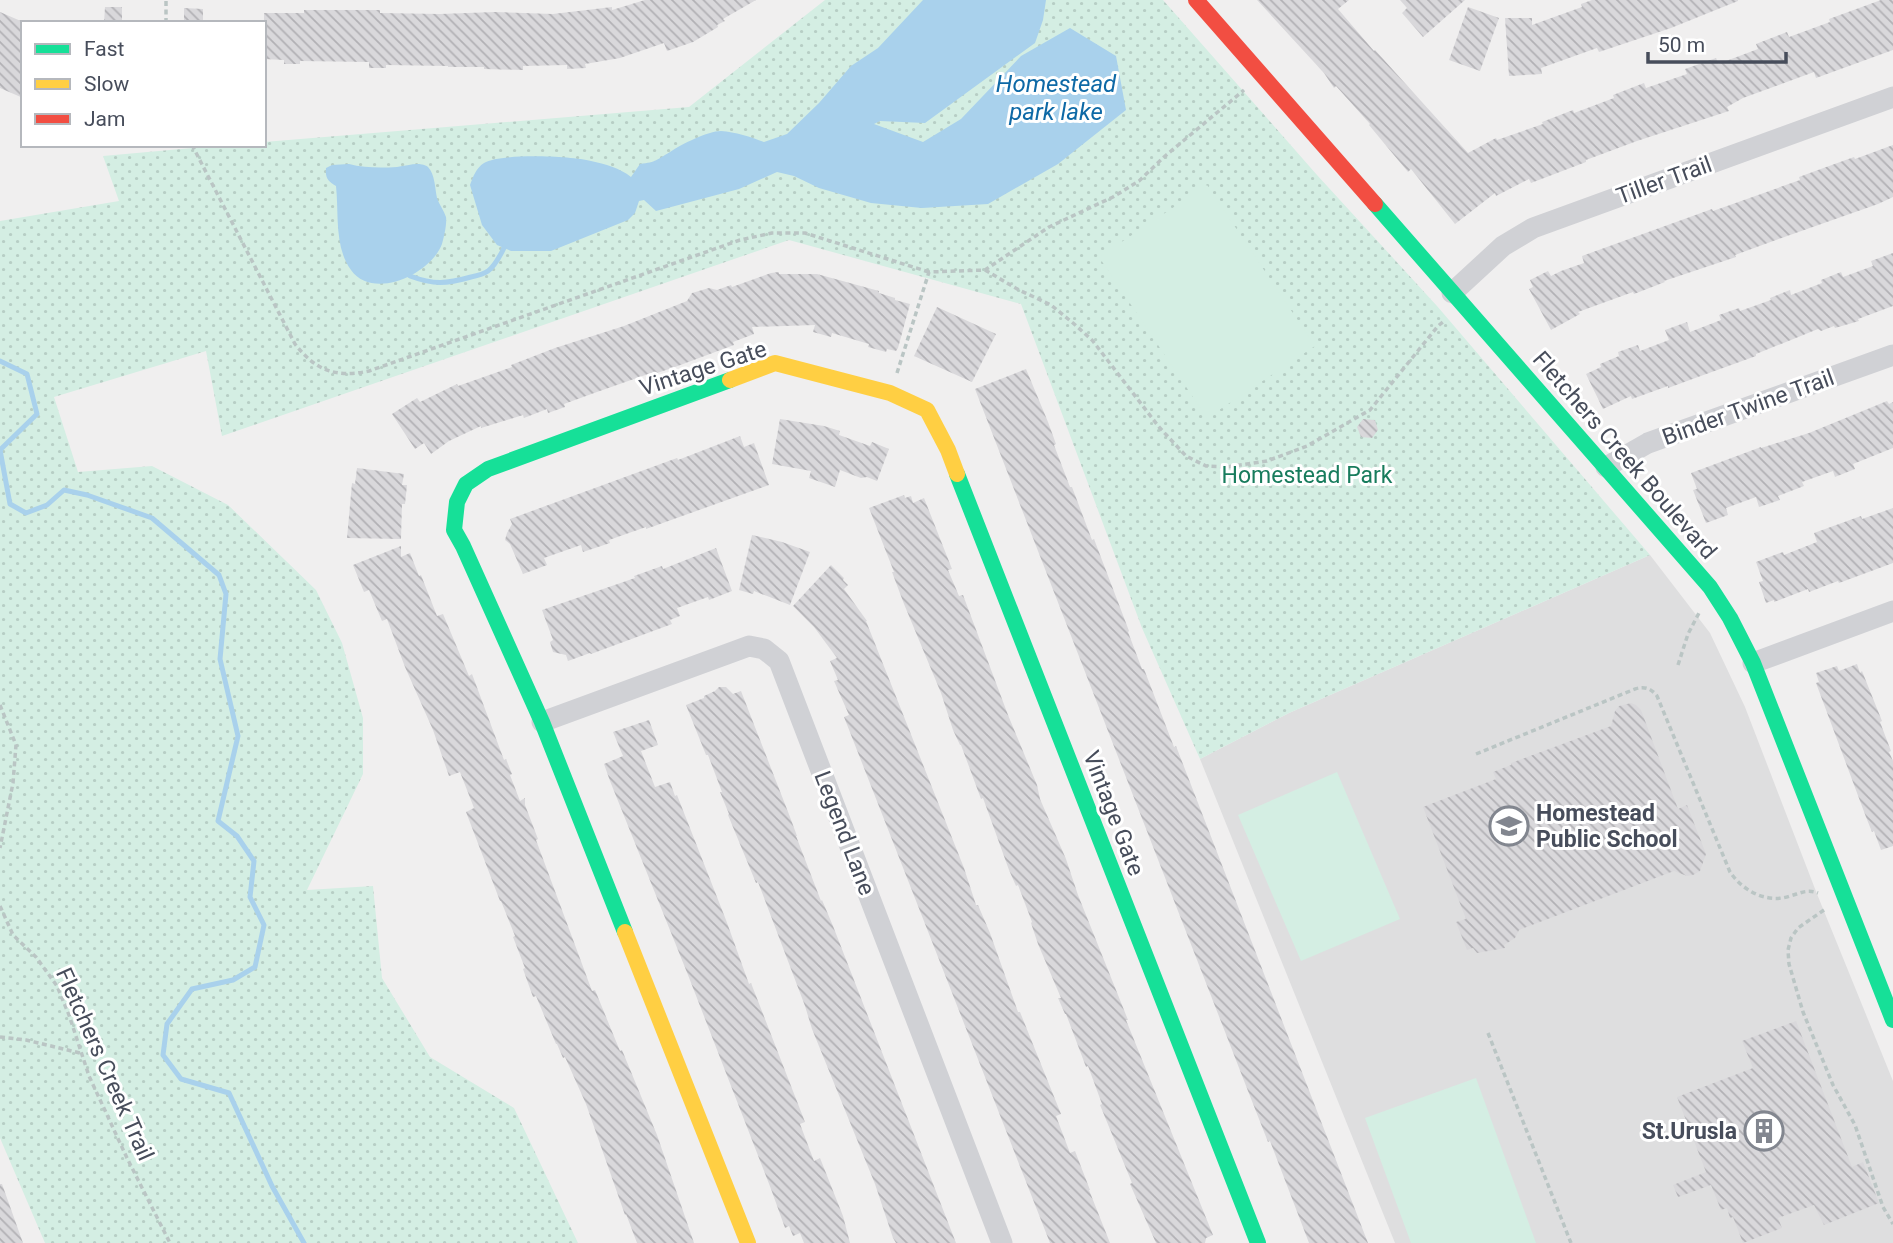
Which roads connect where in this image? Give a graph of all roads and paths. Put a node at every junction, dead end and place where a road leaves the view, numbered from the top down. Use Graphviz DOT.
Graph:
graph roads {
  1 [pos="166,0"];
  2 [pos="1196,0"];
  3 [pos="166,21"];
  4 [pos="1261,75"];
  5 [pos="1893,97"];
  6 [pos="193,147"];
  7 [pos="985,270"];
  8 [pos="929,272"];
  9 [pos="1452,293"];
  10 [pos="1451,317"];
  11 [pos="1893,355"];
  12 [pos="890,393"];
  13 [pos="1606,467"];
  14 [pos="1893,611"];
  15 [pos="1699,612"];
  16 [pos="1753,663"];
  17 [pos="1678,665"];
  18 [pos="0,705"];
  19 [pos="542,722"];
  20 [pos="1476,754"];
  21 [pos="0,848"];
  22 [pos="0,906"];
  23 [pos="1893,1020"];
  24 [pos="1488,1033"];
  25 [pos="0,1037"];
  26 [pos="81,1054"];
  27 [pos="1893,1224"];
  28 [pos="170,1243"];
  29 [pos="748,1243"];
  30 [pos="1002,1243"];
  31 [pos="1258,1243"];
  32 [pos="1571,1243"];
  1 -- 3 [label="path"];
  2 -- 4 [label="street, Fletchers Creek Boulevard"];
  4 -- 7 [label="path"];
  4 -- 9 [label="street, Fletchers Creek Boulevard"];
  5 -- 9 [label="street, Tiller Trail"];
  6 -- 8 [label="path"];
  7 -- 8 [label="path"];
  7 -- 10 [label="path"];
  8 -- 12 [label="path"];
  9 -- 13 [label="street, Fletchers Creek Boulevard"];
  11 -- 13 [label="street, Binder Twine Trail"];
  12 -- 19 [label="street, Vintage Gate"];
  12 -- 31 [label="street, Vintage Gate"];
  13 -- 16 [label="street, Fletchers Creek Boulevard"];
  14 -- 16 [label="street"];
  15 -- 17 [label="path"];
  16 -- 23 [label="street, Fletchers Creek Boulevard"];
  18 -- 21 [label="path"];
  19 -- 29 [label="street, Vintage Gate"];
  19 -- 30 [label="street, Legend Lane"];
  20 -- 27 [label="path"];
  22 -- 26 [label="path, Fletchers Creek Trail"];
  24 -- 32 [label="path"];
  25 -- 26 [label="path"];
  26 -- 28 [label="path, Fletchers Creek Trail"];
}
